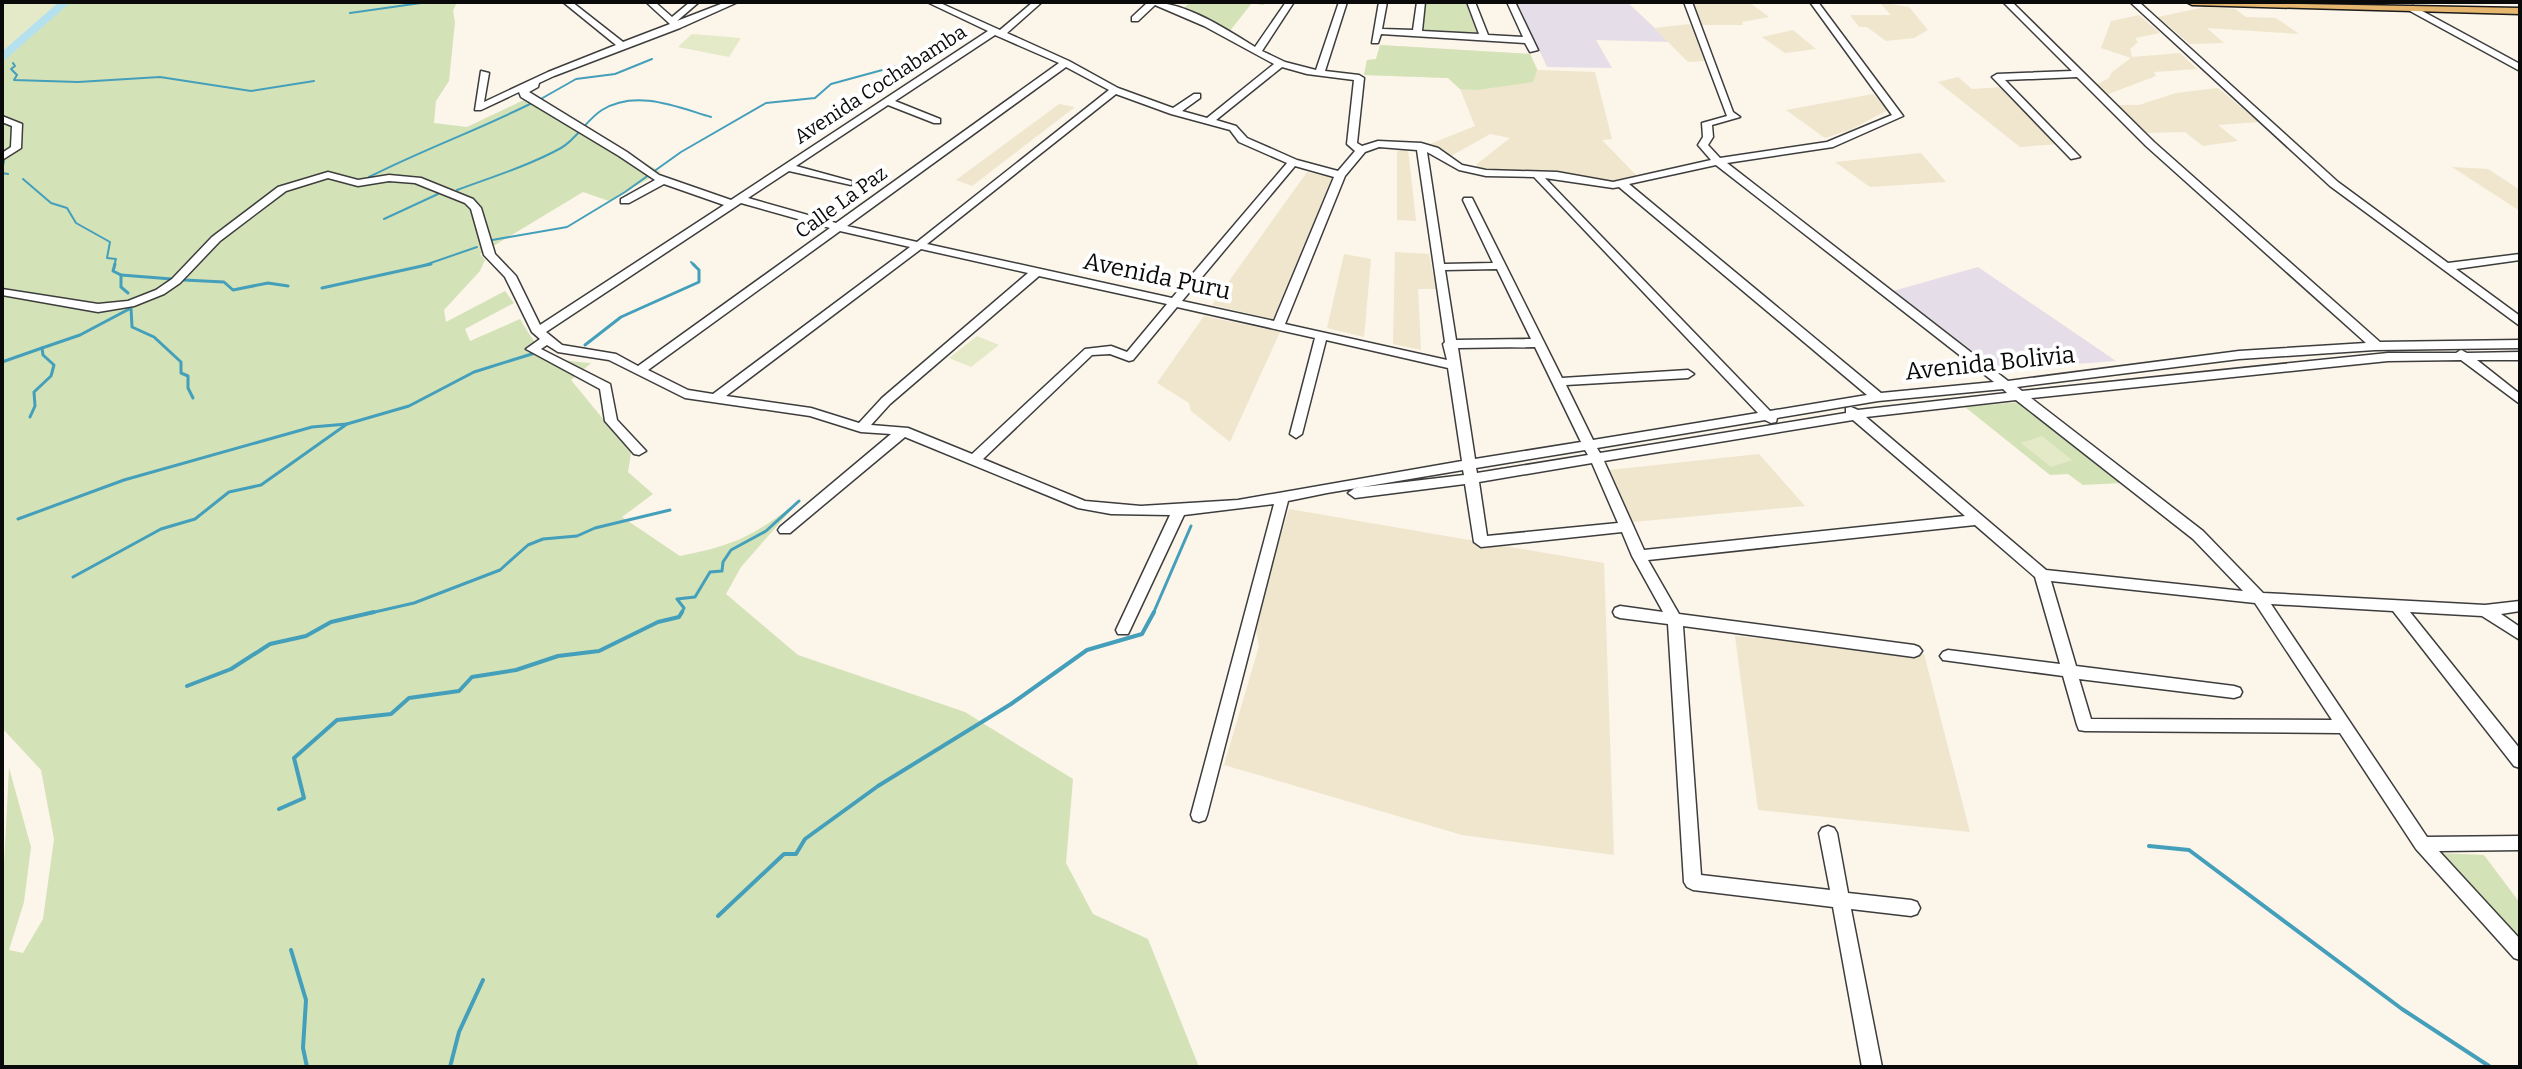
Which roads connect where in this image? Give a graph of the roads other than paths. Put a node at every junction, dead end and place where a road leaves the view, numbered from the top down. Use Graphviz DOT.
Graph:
graph roads {
  1 [pos="567,2"];
  2 [pos="650,2"];
  3 [pos="695,2"];
  4 [pos="734,2"];
  5 [pos="931,2"];
  6 [pos="1038,2"];
  7 [pos="1153,2"];
  8 [pos="1290,2"];
  9 [pos="1343,2"];
  10 [pos="1383,2"];
  11 [pos="1421,2"];
  12 [pos="1471,2"];
  13 [pos="1511,2"];
  14 [pos="1688,2"];
  15 [pos="1814,2"];
  16 [pos="2007,2"];
  17 [pos="2134,2"];
  18 [pos="2192,2"];
  19 [pos="2413,9"];
  20 [pos="2520,11"];
  21 [pos="1135,19"];
  22 [pos="675,23"];
  23 [pos="1417,33"];
  24 [pos="996,34"];
  25 [pos="1484,37"];
  26 [pos="622,46"];
  27 [pos="1257,52"];
  28 [pos="1066,63"];
  29 [pos="1281,63"];
  30 [pos="2520,68"];
  31 [pos="484,73"];
  32 [pos="1320,73"];
  33 [pos="551,74"];
  34 [pos="2078,74"];
  35 [pos="1115,90"];
  36 [pos="1197,96"];
  37 [pos="886,101"];
  38 [pos="1174,112"];
  39 [pos="2,119"];
  40 [pos="1211,120"];
  41 [pos="937,121"];
  42 [pos="1421,146"];
  43 [pos="1361,150"];
  44 [pos="2,157"];
  45 [pos="2075,157"];
  46 [pos="1718,161"];
  47 [pos="1293,162"];
  48 [pos="787,167"];
  49 [pos="1536,174"];
  50 [pos="1340,175"];
  51 [pos="663,180"];
  52 [pos="847,183"];
  53 [pos="1622,184"];
  54 [pos="1468,200"];
  55 [pos="625,201"];
  56 [pos="736,202"];
  57 [pos="837,227"];
  58 [pos="918,246"];
  59 [pos="2520,257"];
  60 [pos="1500,266"];
  61 [pos="1438,267"];
  62 [pos="2446,267"];
  63 [pos="1036,272"];
  64 [pos="2,292"];
  65 [pos="1178,302"];
  66 [pos="2520,322"];
  67 [pos="1278,325"];
  68 [pos="1322,334"];
  69 [pos="543,336"];
  70 [pos="1538,343"];
  71 [pos="1449,344"];
  72 [pos="2520,344"];
  73 [pos="2453,345"];
  74 [pos="2377,346"];
  75 [pos="2463,356"];
  76 [pos="2520,356"];
  77 [pos="2388,357"];
  78 [pos="1453,365"];
  79 [pos="639,371"];
  80 [pos="1688,374"];
  81 [pos="1557,382"];
  82 [pos="2005,385"];
  83 [pos="2019,396"];
  84 [pos="1878,397"];
  85 [pos="714,399"];
  86 [pos="2520,400"];
  87 [pos="1841,403"];
  88 [pos="1767,416"];
  89 [pos="1855,416"];
  90 [pos="861,428"];
  91 [pos="1780,428"];
  92 [pos="903,431"];
  93 [pos="1296,434"];
  94 [pos="639,451"];
  95 [pos="1592,452"];
  96 [pos="975,459"];
  97 [pos="1469,473"];
  98 [pos="1282,498"];
  99 [pos="1180,509"];
  100 [pos="1975,520"];
  101 [pos="1626,527"];
  102 [pos="785,530"];
  103 [pos="1639,556"];
  104 [pos="2042,575"];
  105 [pos="2259,598"];
  106 [pos="2397,606"];
  107 [pos="2520,606"];
  108 [pos="2485,611"];
  109 [pos="1620,612"];
  110 [pos="1675,620"];
  111 [pos="1123,630"];
  112 [pos="2520,634"];
  113 [pos="1914,651"];
  114 [pos="1948,656"];
  115 [pos="2068,671"];
  116 [pos="2234,692"];
  117 [pos="2345,727"];
  118 [pos="2520,761"];
  119 [pos="1199,815"];
  120 [pos="1828,833"];
  121 [pos="2520,843"];
  122 [pos="2422,844"];
  123 [pos="1840,900"];
  124 [pos="1911,908"];
  125 [pos="2520,952"];
  126 [pos="1872,1067"];
  1 -- 26 [label="street"];
  2 -- 22 [label="street"];
  3 -- 22 [label="street"];
  4 -- 22 [label="street"];
  5 -- 24 [label="street"];
  6 -- 24 [label="street, Avenida Cochabamba"];
  7 -- 21 [label="street"];
  7 -- 27 [label="street"];
  8 -- 27 [label="street"];
  9 -- 32 [label="street"];
  10 -- 23 [label="street"];
  11 -- 23 [label="street"];
  12 -- 25 [label="street"];
  13 -- 25 [label="street"];
  14 -- 46 [label="street"];
  15 -- 46 [label="street"];
  16 -- 34 [label="street"];
  17 -- 62 [label="street"];
  18 -- 19 [label="main road"];
  19 -- 20 [label="main road"];
  19 -- 30 [label="street"];
  22 -- 26 [label="street"];
  23 -- 25 [label="street"];
  24 -- 28 [label="street"];
  24 -- 37 [label="street, Avenida Cochabamba"];
  26 -- 33 [label="street"];
  27 -- 29 [label="street"];
  28 -- 35 [label="street"];
  28 -- 57 [label="street, Calle La Paz"];
  29 -- 32 [label="street"];
  29 -- 40 [label="street"];
  31 -- 33 [label="street"];
  32 -- 43 [label="street"];
  33 -- 51 [label="street, Avenida Puru"];
  34 -- 45 [label="street"];
  34 -- 74 [label="street"];
  35 -- 38 [label="street"];
  35 -- 58 [label="street"];
  36 -- 38 [label="street"];
  37 -- 41 [label="street"];
  37 -- 48 [label="street, Avenida Cochabamba"];
  38 -- 40 [label="street"];
  39 -- 44 [label="street"];
  40 -- 47 [label="street"];
  42 -- 43 [label="street"];
  42 -- 49 [label="street"];
  42 -- 61 [label="street"];
  43 -- 50 [label="street"];
  46 -- 53 [label="street"];
  46 -- 82 [label="street"];
  47 -- 50 [label="street"];
  47 -- 65 [label="street"];
  48 -- 52 [label="street"];
  48 -- 56 [label="street, Avenida Cochabamba"];
  49 -- 53 [label="street"];
  49 -- 88 [label="street"];
  50 -- 67 [label="street"];
  51 -- 55 [label="street"];
  51 -- 56 [label="street, Avenida Puru"];
  53 -- 84 [label="street"];
  54 -- 60 [label="street"];
  56 -- 57 [label="street, Avenida Puru"];
  56 -- 69 [label="street, Avenida Cochabamba"];
  57 -- 58 [label="street, Avenida Puru"];
  57 -- 79 [label="street, Calle La Paz"];
  58 -- 63 [label="street, Avenida Puru"];
  58 -- 85 [label="street"];
  59 -- 62 [label="street"];
  60 -- 61 [label="street"];
  60 -- 70 [label="street"];
  61 -- 71 [label="street"];
  62 -- 66 [label="street"];
  63 -- 65 [label="street, Avenida Puru"];
  63 -- 90 [label="street"];
  64 -- 69 [label="street"];
  65 -- 67 [label="street, Avenida Puru"];
  65 -- 96 [label="street"];
  67 -- 68 [label="street, Avenida Puru"];
  68 -- 78 [label="street, Avenida Puru"];
  68 -- 93 [label="street"];
  69 -- 79 [label="street, Avenida Bolivia"];
  69 -- 94 [label="street"];
  70 -- 71 [label="street"];
  70 -- 81 [label="street"];
  71 -- 78 [label="street"];
  72 -- 73 [label="street, Avenida Bolivia"];
  73 -- 74 [label="street, Avenida Bolivia"];
  73 -- 75 [label="street"];
  74 -- 77 [label="street"];
  74 -- 82 [label="street, Avenida Bolivia"];
  75 -- 76 [label="street, Avenida Bolivia"];
  75 -- 77 [label="street, Avenida Bolivia"];
  75 -- 86 [label="street"];
  77 -- 83 [label="street, Avenida Bolivia"];
  78 -- 97 [label="street"];
  79 -- 85 [label="street, Avenida Bolivia"];
  80 -- 81 [label="street"];
  81 -- 95 [label="street"];
  82 -- 83 [label="street"];
  82 -- 84 [label="street, Avenida Bolivia"];
  83 -- 89 [label="street, Avenida Bolivia"];
  83 -- 105 [label="street"];
  84 -- 87 [label="street, Avenida Bolivia"];
  85 -- 90 [label="street, Avenida Bolivia"];
  87 -- 88 [label="street, Avenida Bolivia"];
  87 -- 89 [label="street"];
  88 -- 91 [label="street"];
  88 -- 95 [label="street, Avenida Bolivia"];
  89 -- 91 [label="street, Avenida Bolivia"];
  89 -- 100 [label="street"];
  90 -- 92 [label="street, Avenida Bolivia"];
  91 -- 95 [label="street, Avenida Bolivia"];
  92 -- 96 [label="street, Avenida Bolivia"];
  92 -- 102 [label="street"];
  95 -- 97 [label="street, Avenida Bolivia"];
  95 -- 101 [label="street"];
  96 -- 99 [label="street, Avenida Bolivia"];
  97 -- 98 [label="street, Avenida Bolivia"];
  97 -- 101 [label="street"];
  98 -- 99 [label="street, Avenida Bolivia"];
  98 -- 119 [label="street"];
  99 -- 111 [label="street"];
  100 -- 103 [label="street"];
  100 -- 104 [label="street"];
  101 -- 103 [label="street"];
  103 -- 110 [label="street"];
  104 -- 105 [label="street"];
  104 -- 115 [label="street"];
  105 -- 106 [label="street"];
  105 -- 117 [label="street"];
  106 -- 108 [label="street"];
  106 -- 118 [label="street"];
  107 -- 108 [label="street"];
  108 -- 112 [label="street"];
  109 -- 110 [label="street"];
  110 -- 113 [label="street"];
  110 -- 123 [label="street"];
  114 -- 115 [label="street"];
  115 -- 116 [label="street"];
  115 -- 117 [label="street"];
  117 -- 122 [label="street"];
  120 -- 123 [label="street"];
  121 -- 122 [label="street"];
  122 -- 125 [label="street"];
  123 -- 124 [label="street"];
  123 -- 126 [label="street"];
}
